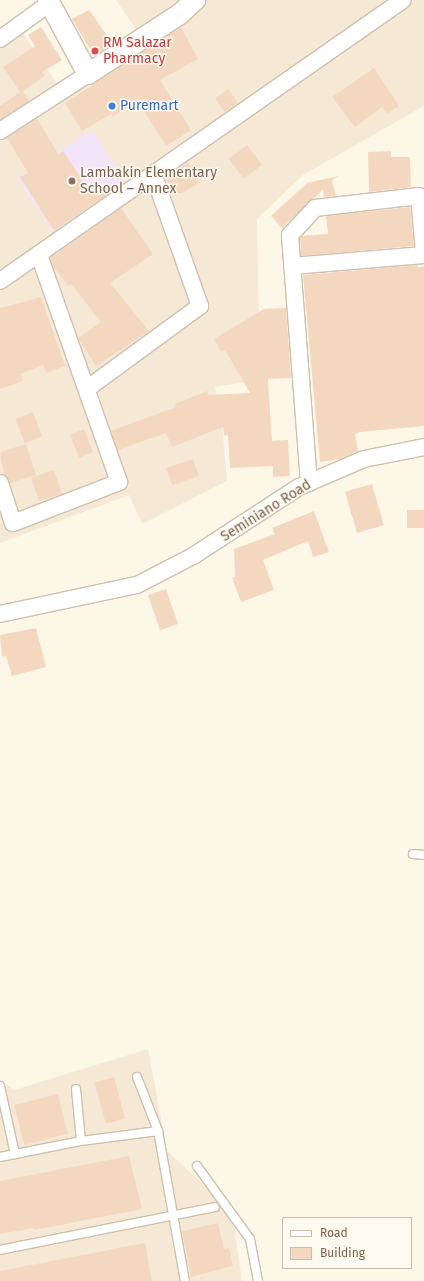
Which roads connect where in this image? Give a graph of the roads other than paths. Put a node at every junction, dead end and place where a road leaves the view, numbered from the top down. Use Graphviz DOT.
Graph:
graph roads {
  1 [pos="195,0"];
  2 [pos="403,0"];
  3 [pos="49,2"];
  4 [pos="0,40"];
  5 [pos="88,74"];
  6 [pos="0,131"];
  7 [pos="154,176"];
  8 [pos="421,196"];
  9 [pos="424,254"];
  10 [pos="39,255"];
  11 [pos="292,266"];
  12 [pos="0,281"];
  13 [pos="88,388"];
  14 [pos="424,447"];
  15 [pos="0,483"];
  16 [pos="309,483"];
  17 [pos="0,614"];
  18 [pos="413,854"];
  19 [pos="424,856"];
  20 [pos="137,1077"];
  21 [pos="0,1086"];
  22 [pos="76,1089"];
  23 [pos="158,1131"];
  24 [pos="82,1142"];
  25 [pos="15,1154"];
  26 [pos="0,1157"];
  27 [pos="197,1166"];
  28 [pos="215,1207"];
  29 [pos="174,1217"];
  30 [pos="0,1250"];
  31 [pos="185,1281"];
  32 [pos="258,1281"];
  1 -- 5 [label="street"];
  2 -- 7 [label="street"];
  3 -- 4 [label="street"];
  3 -- 5 [label="street"];
  5 -- 6 [label="street"];
  7 -- 10 [label="street"];
  7 -- 13 [label="street"];
  8 -- 9 [label="street"];
  8 -- 11 [label="street"];
  9 -- 11 [label="street"];
  10 -- 12 [label="street"];
  10 -- 13 [label="street"];
  11 -- 16 [label="street"];
  13 -- 15 [label="street"];
  14 -- 16 [label="street, Seminiano Road"];
  16 -- 17 [label="street, Seminiano Road"];
  18 -- 19 [label="lane"];
  20 -- 23 [label="lane"];
  21 -- 25 [label="lane"];
  22 -- 24 [label="lane"];
  23 -- 24 [label="lane"];
  23 -- 29 [label="lane"];
  24 -- 25 [label="lane"];
  25 -- 26 [label="lane"];
  27 -- 32 [label="lane"];
  28 -- 29 [label="lane"];
  29 -- 30 [label="lane"];
  29 -- 31 [label="lane"];
}
